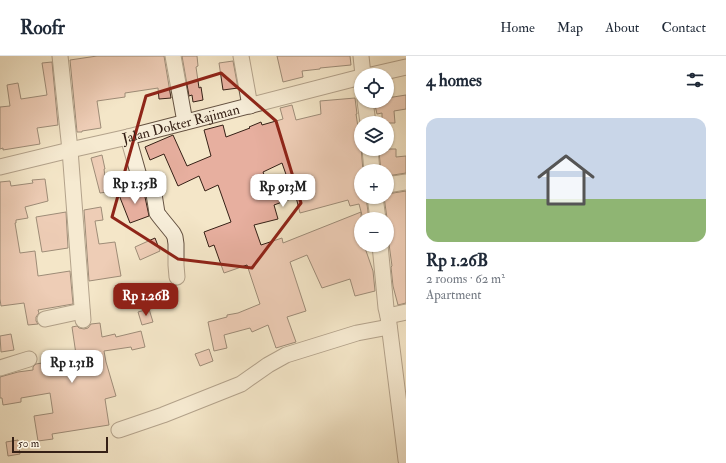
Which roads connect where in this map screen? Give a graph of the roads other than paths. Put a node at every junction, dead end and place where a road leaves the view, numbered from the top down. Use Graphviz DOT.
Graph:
graph roads {
  1 [pos="60,56"];
  2 [pos="173,56"];
  3 [pos="241,56"];
  4 [pos="360,56"];
  5 [pos="406,67"];
  6 [pos="361,68"];
  7 [pos="394,70"];
  8 [pos="354,78"];
  9 [pos="250,106"];
  10 [pos="185,122"];
  11 [pos="128,137"];
  12 [pos="70,150"];
  13 [pos="0,167"];
  14 [pos="406,182"];
  15 [pos="394,184"];
  16 [pos="381,252"];
  17 [pos="177,277"];
  18 [pos="406,312"];
  19 [pos="45,319"];
  20 [pos="389,321"];
  21 [pos="29,359"];
  22 [pos="0,368"];
  23 [pos="119,430"];
  24 [pos="406,460"];
  1 -- 12 [label="street"];
  2 -- 10 [label="street"];
  3 -- 9 [label="street"];
  4 -- 6 [label="street"];
  5 -- 7 [label="street"];
  8 -- 9 [label="street, Jalan Dokter Rajiman"];
  9 -- 10 [label="street, Jalan Dokter Rajiman"];
  10 -- 11 [label="street, Jalan Dokter Rajiman"];
  11 -- 12 [label="street, Jalan Dokter Rajiman"];
  11 -- 17 [label="street"];
  12 -- 13 [label="street, Jalan Dokter Rajiman"];
  12 -- 19 [label="street"];
  14 -- 15 [label="street"];
  16 -- 20 [label="street"];
  18 -- 20 [label="street"];
  20 -- 23 [label="street"];
  20 -- 24 [label="street"];
  21 -- 22 [label="street"];
}
